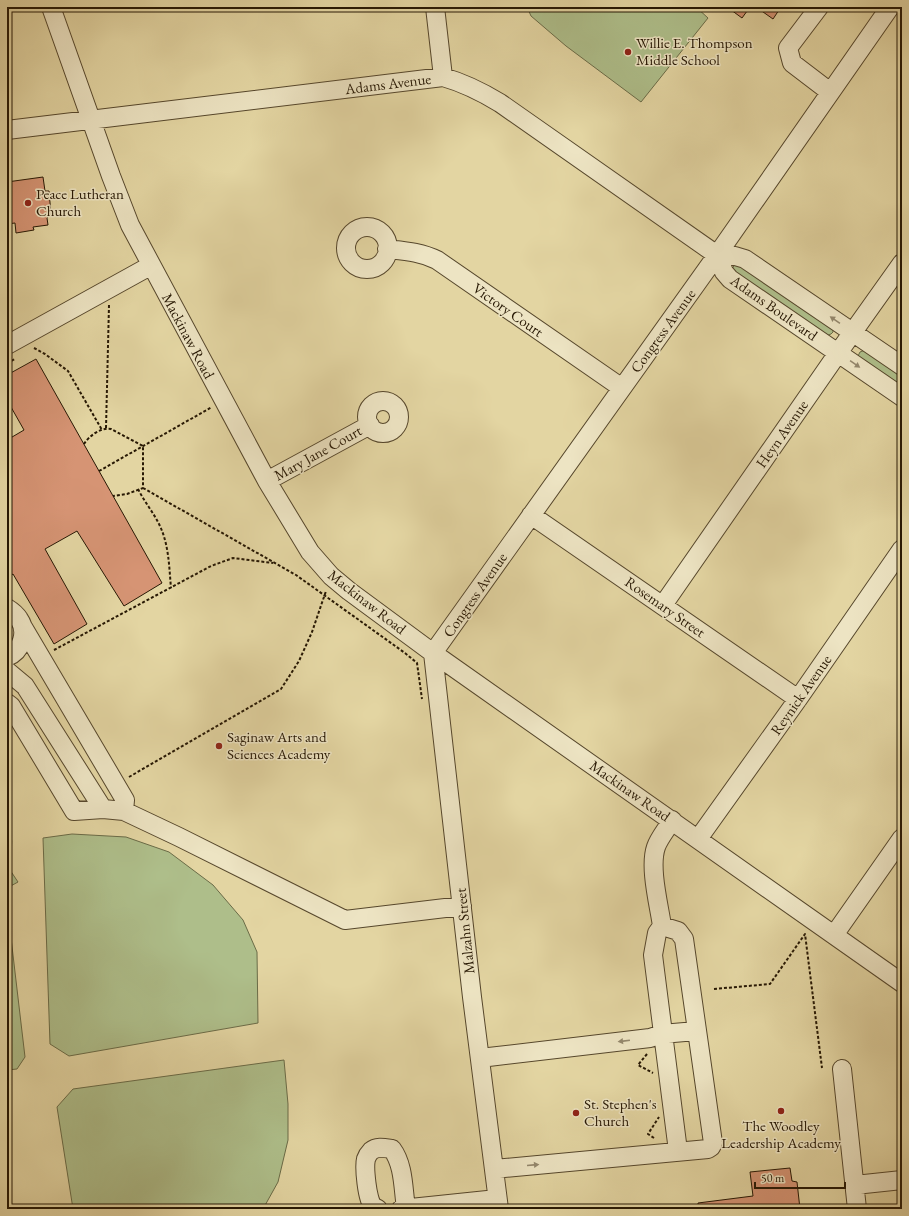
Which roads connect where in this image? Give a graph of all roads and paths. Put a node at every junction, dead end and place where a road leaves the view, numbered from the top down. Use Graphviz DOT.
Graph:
graph roads {
  1 [pos="52,7"];
  2 [pos="435,7"];
  3 [pos="819,7"];
  4 [pos="890,7"];
  5 [pos="443,77"];
  6 [pos="830,92"];
  7 [pos="91,121"];
  8 [pos="7,130"];
  9 [pos="387,249"];
  10 [pos="717,255"];
  11 [pos="902,264"];
  12 [pos="150,266"];
  13 [pos="109,304"];
  14 [pos="854,332"];
  15 [pos="7,345"];
  16 [pos="34,348"];
  17 [pos="838,353"];
  18 [pos="902,366"];
  19 [pos="622,388"];
  20 [pos="902,397"];
  21 [pos="224,400"];
  22 [pos="370,425"];
  23 [pos="106,428"];
  24 [pos="102,430"];
  25 [pos="84,444"];
  26 [pos="143,446"];
  27 [pos="99,471"];
  28 [pos="267,481"];
  29 [pos="143,488"];
  30 [pos="138,489"];
  31 [pos="113,496"];
  32 [pos="531,515"];
  33 [pos="902,549"];
  34 [pos="274,563"];
  35 [pos="331,576"];
  36 [pos="171,588"];
  37 [pos="324,596"];
  38 [pos="663,605"];
  39 [pos="7,608"];
  40 [pos="23,627"];
  41 [pos="49,652"];
  42 [pos="433,653"];
  43 [pos="7,657"];
  44 [pos="7,671"];
  45 [pos="798,700"];
  46 [pos="422,702"];
  47 [pos="7,703"];
  48 [pos="127,779"];
  49 [pos="103,809"];
  50 [pos="124,811"];
  51 [pos="672,820"];
  52 [pos="902,838"];
  53 [pos="698,839"];
  54 [pos="462,906"];
  55 [pos="662,926"];
  56 [pos="834,935"];
  57 [pos="902,983"];
  58 [pos="714,989"];
  59 [pos="696,1031"];
  60 [pos="662,1034"];
  61 [pos="651,1048"];
  62 [pos="480,1058"];
  63 [pos="822,1068"];
  64 [pos="842,1069"];
  65 [pos="654,1074"];
  66 [pos="659,1117"];
  67 [pos="658,1142"];
  68 [pos="678,1151"];
  69 [pos="494,1169"];
  70 [pos="902,1180"];
  71 [pos="854,1185"];
  72 [pos="498,1204"];
  73 [pos="406,1208"];
  74 [pos="378,1209"];
  75 [pos="401,1209"];
  76 [pos="857,1209"];
  1 -- 7 [label="street, Mackinaw Road"];
  2 -- 5 [label="street"];
  3 -- 6 [label="street"];
  4 -- 6 [label="street, Congress Avenue"];
  5 -- 7 [label="street, Adams Avenue"];
  5 -- 10 [label="street, Adams Avenue"];
  6 -- 10 [label="street, Congress Avenue"];
  7 -- 8 [label="street, Adams Avenue"];
  7 -- 12 [label="street, Mackinaw Road"];
  9 -- 19 [label="street, Victory Court"];
  14 -- 10 [label="street, Adams Boulevard, one-way"];
  10 -- 17 [label="street, Adams Boulevard"];
  10 -- 19 [label="street, Congress Avenue"];
  11 -- 14 [label="street, Heyn Avenue"];
  12 -- 15 [label="street"];
  12 -- 21 [label="street, Mackinaw Road"];
  13 -- 23 [label="path"];
  14 -- 17 [label="street, Heyn Avenue"];
  14 -- 18 [label="street, Adams Boulevard"];
  16 -- 24 [label="path"];
  17 -- 20 [label="street, Adams Boulevard, one-way"];
  17 -- 38 [label="street, Heyn Avenue"];
  19 -- 32 [label="street, Congress Avenue"];
  21 -- 26 [label="path"];
  21 -- 28 [label="street, Mackinaw Road"];
  22 -- 28 [label="street, Mary Jane Court"];
  23 -- 24 [label="path"];
  23 -- 26 [label="path"];
  24 -- 25 [label="path"];
  26 -- 27 [label="path"];
  26 -- 29 [label="path"];
  28 -- 35 [label="street, Mackinaw Road"];
  29 -- 30 [label="path"];
  29 -- 34 [label="path"];
  30 -- 31 [label="path"];
  30 -- 36 [label="path"];
  32 -- 38 [label="street, Rosemary Street"];
  32 -- 42 [label="street, Congress Avenue"];
  33 -- 45 [label="street, Reynick Avenue"];
  34 -- 36 [label="path"];
  34 -- 37 [label="path"];
  35 -- 37 [label="path"];
  35 -- 42 [label="street, Mackinaw Road"];
  36 -- 41 [label="path"];
  37 -- 46 [label="path"];
  37 -- 48 [label="path"];
  38 -- 45 [label="street, Rosemary Street"];
  39 -- 40 [label="street"];
  40 -- 43 [label="street"];
  40 -- 50 [label="street"];
  42 -- 51 [label="street, Mackinaw Road"];
  42 -- 54 [label="street, Malzahn Street"];
  44 -- 49 [label="street"];
  45 -- 53 [label="street, Reynick Avenue"];
  47 -- 49 [label="street"];
  49 -- 50 [label="street"];
  50 -- 54 [label="street"];
  51 -- 53 [label="street, Mackinaw Road"];
  51 -- 55 [label="street"];
  52 -- 56 [label="street"];
  53 -- 56 [label="street, Mackinaw Road"];
  54 -- 62 [label="street, Malzahn Street"];
  55 -- 59 [label="street"];
  55 -- 60 [label="street"];
  56 -- 57 [label="street, Mackinaw Road"];
  58 -- 63 [label="path"];
  59 -- 60 [label="street"];
  59 -- 68 [label="street"];
  60 -- 62 [label="street, one-way"];
  60 -- 68 [label="street"];
  61 -- 65 [label="path"];
  62 -- 69 [label="street, Malzahn Street"];
  64 -- 71 [label="street"];
  66 -- 67 [label="path"];
  69 -- 68 [label="street, one-way"];
  69 -- 72 [label="street, Malzahn Street"];
  70 -- 71 [label="street"];
  71 -- 76 [label="street"];
  72 -- 73 [label="street"];
  73 -- 74 [label="street"];
  73 -- 75 [label="street"];
}
